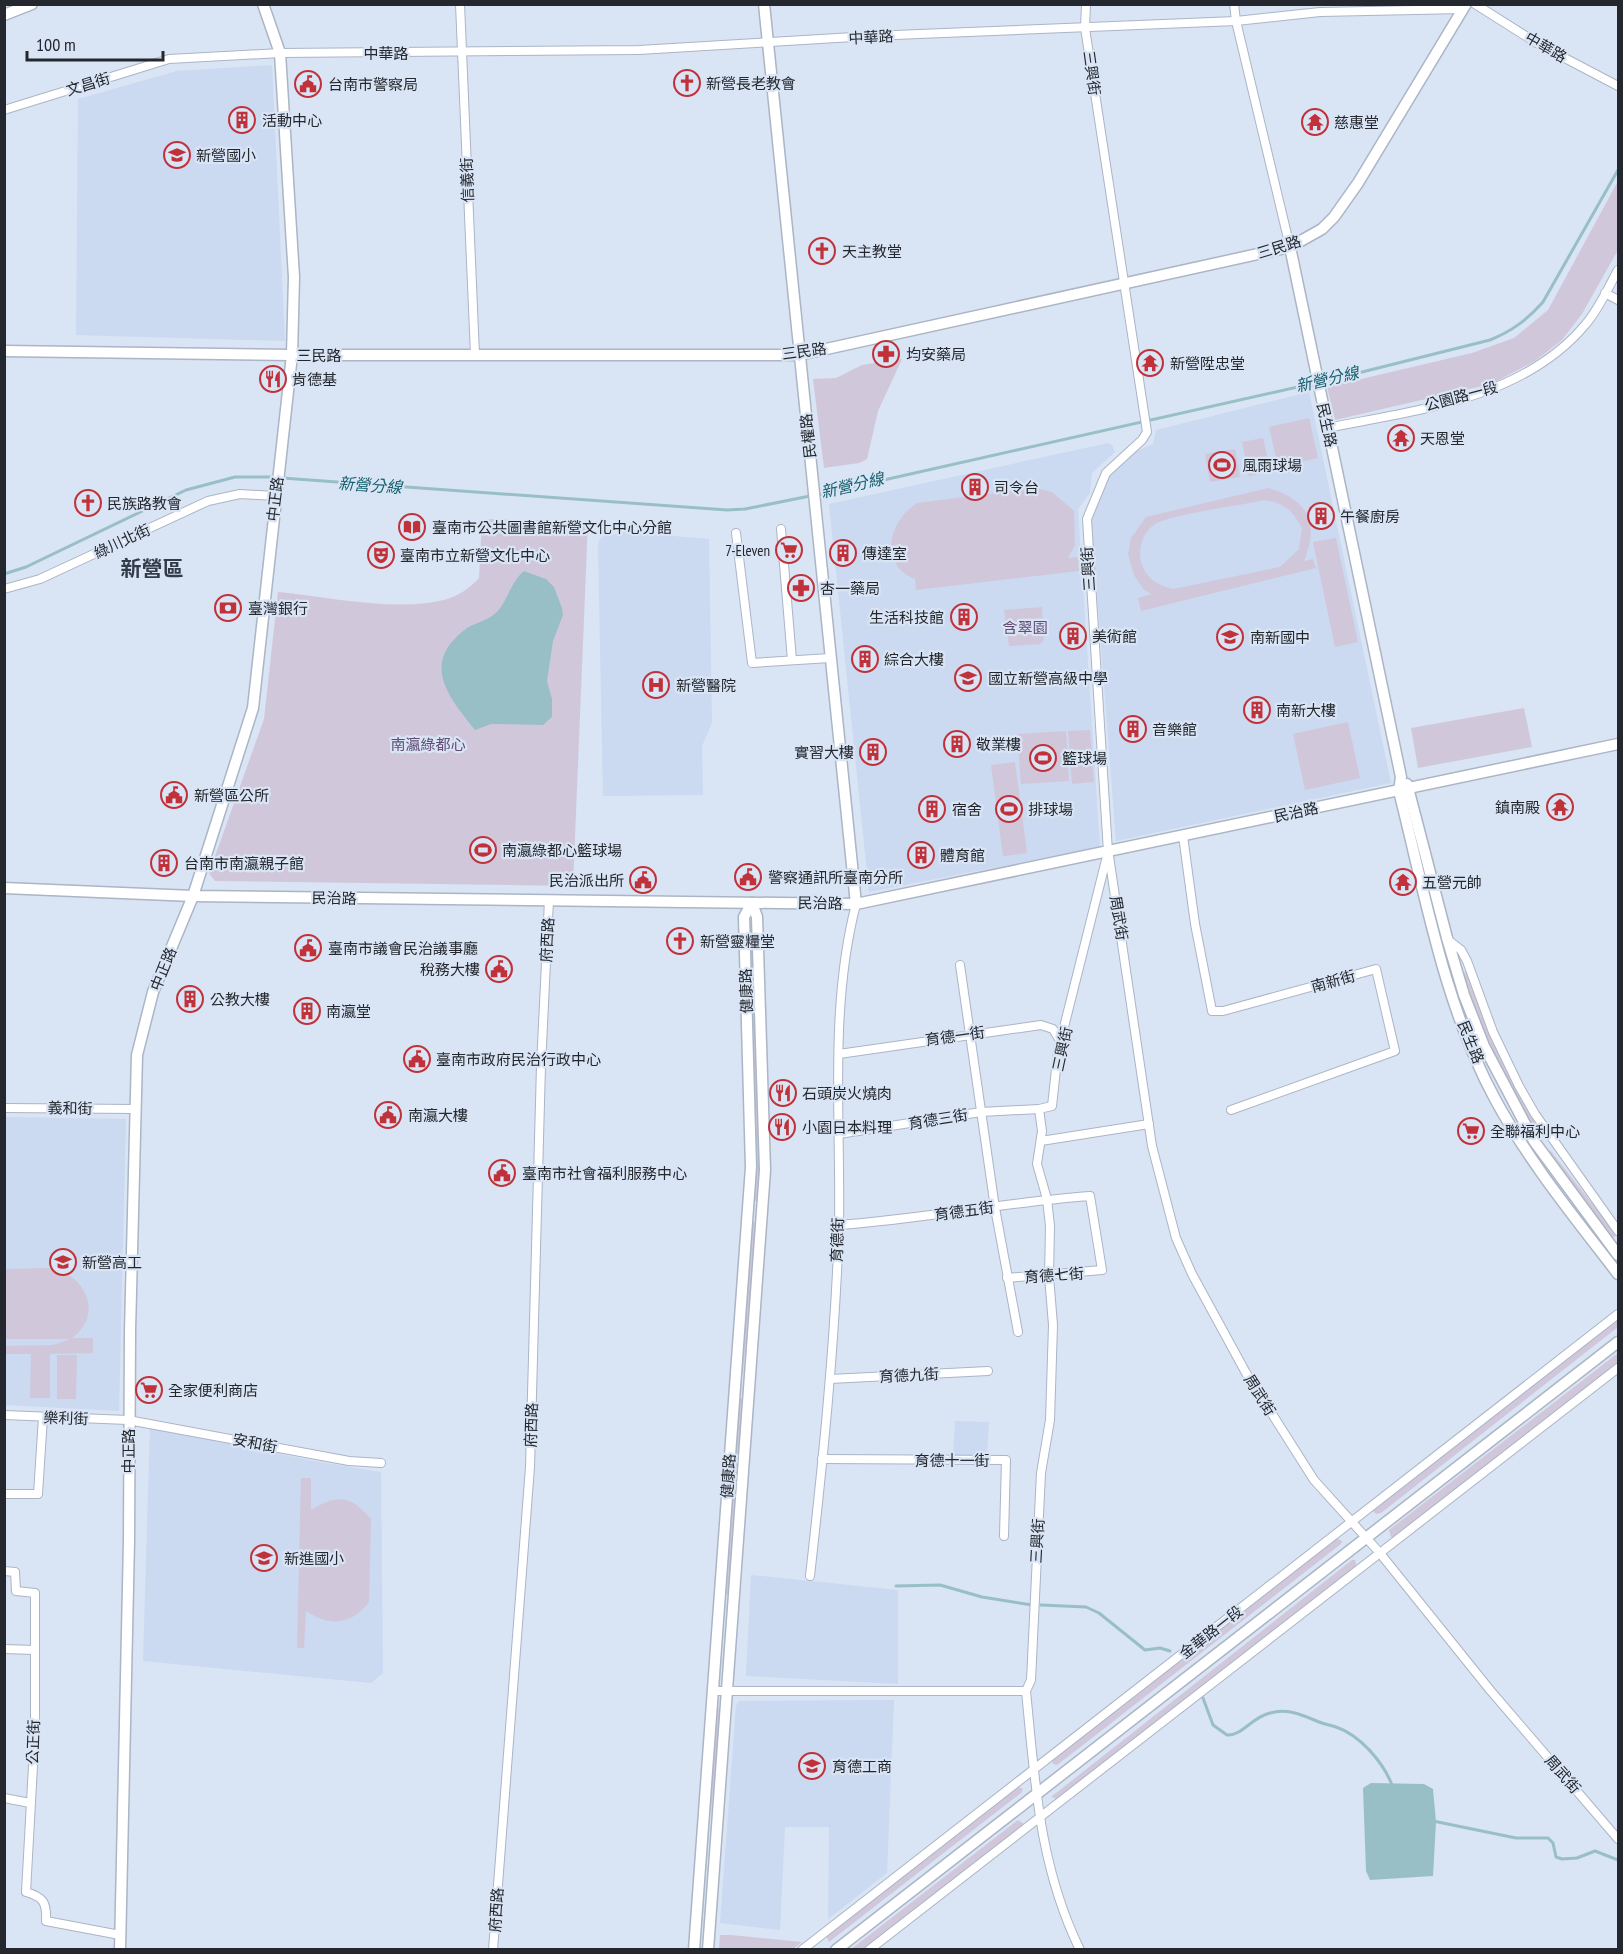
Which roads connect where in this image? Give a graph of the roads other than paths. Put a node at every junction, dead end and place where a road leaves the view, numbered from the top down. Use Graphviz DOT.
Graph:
graph roads {
  1 [pos="32,4"];
  2 [pos="263,4"];
  3 [pos="460,4"];
  4 [pos="764,4"];
  5 [pos="1086,4"];
  6 [pos="1234,4"];
  7 [pos="1475,4"];
  8 [pos="1464,7"];
  9 [pos="4,15"];
  10 [pos="1236,21"];
  11 [pos="1085,28"];
  12 [pos="768,44"];
  13 [pos="280,53"];
  14 [pos="462,53"];
  15 [pos="1618,86"];
  16 [pos="4,110"];
  17 [pos="1290,247"];
  18 [pos="1618,270"];
  19 [pos="1124,283"];
  20 [pos="1605,294"];
  21 [pos="1618,300"];
  22 [pos="4,351"];
  23 [pos="292,355"];
  24 [pos="475,355"];
  25 [pos="799,355"];
  26 [pos="1327,428"];
  27 [pos="276,493"];
  28 [pos="781,529"];
  29 [pos="736,533"];
  30 [pos="4,589"];
  31 [pos="830,658"];
  32 [pos="792,660"];
  33 [pos="1618,744"];
  34 [pos="1404,790"];
  35 [pos="1183,836"];
  36 [pos="1108,852"];
  37 [pos="4,888"];
  38 [pos="193,896"];
  39 [pos="549,900"];
  40 [pos="752,903"];
  41 [pos="856,904"];
  42 [pos="1447,938"];
  43 [pos="960,965"];
  44 [pos="969,1034"];
  45 [pos="1062,1044"];
  46 [pos="839,1054"];
  47 [pos="4,1108"];
  48 [pos="136,1109"];
  49 [pos="1039,1109"];
  50 [pos="1231,1110"];
  51 [pos="981,1112"];
  52 [pos="1149,1124"];
  53 [pos="838,1134"];
  54 [pos="1041,1141"];
  55 [pos="1047,1199"];
  56 [pos="995,1208"];
  57 [pos="747,1212"];
  58 [pos="761,1213"];
  59 [pos="838,1225"];
  60 [pos="1618,1231"];
  61 [pos="1618,1255"];
  62 [pos="1102,1270"];
  63 [pos="1618,1274"];
  64 [pos="1049,1276"];
  65 [pos="1007,1278"];
  66 [pos="1618,1314"];
  67 [pos="1018,1332"];
  68 [pos="1618,1342"];
  69 [pos="1618,1368"];
  70 [pos="988,1371"];
  71 [pos="830,1379"];
  72 [pos="4,1415"];
  73 [pos="43,1417"];
  74 [pos="128,1420"];
  75 [pos="822,1459"];
  76 [pos="381,1463"];
  77 [pos="4,1494"];
  78 [pos="1351,1521"];
  79 [pos="1004,1536"];
  80 [pos="1364,1537"];
  81 [pos="1379,1552"];
  82 [pos="4,1571"];
  83 [pos="810,1576"];
  84 [pos="4,1649"];
  85 [pos="35,1650"];
  86 [pos="713,1691"];
  87 [pos="728,1691"];
  88 [pos="1026,1691"];
  89 [pos="1033,1769"];
  90 [pos="1036,1793"];
  91 [pos="4,1798"];
  92 [pos="30,1803"];
  93 [pos="1038,1820"];
  94 [pos="1618,1839"];
  95 [pos="120,1935"];
  96 [pos="120,1950"];
  97 [pos="493,1950"];
  98 [pos="694,1950"];
  99 [pos="708,1950"];
  100 [pos="802,1950"];
  101 [pos="836,1950"];
  102 [pos="869,1950"];
  103 [pos="1080,1950"];
  1 -- 9 [label="street"];
  2 -- 13 [label="street, 中正路"];
  3 -- 14 [label="street, 信義街"];
  4 -- 12 [label="street, 民權路"];
  5 -- 11 [label="street, 三興街"];
  6 -- 10 [label="street, 民生路"];
  7 -- 15 [label="street, 中華路"];
  8 -- 10 [label="street, 中華路"];
  8 -- 17 [label="street, 三民路"];
  10 -- 11 [label="street, 中華路"];
  10 -- 17 [label="street, 民生路"];
  11 -- 12 [label="street, 中華路"];
  11 -- 19 [label="street, 三興街"];
  12 -- 14 [label="street, 中華路"];
  12 -- 25 [label="street, 民權路"];
  13 -- 14 [label="street, 中華路"];
  13 -- 16 [label="street, 文昌街"];
  13 -- 23 [label="street, 中正路"];
  14 -- 24 [label="street, 信義街"];
  17 -- 19 [label="street, 三民路"];
  17 -- 26 [label="street, 民生路"];
  18 -- 20 [label="street, 公園路一段"];
  19 -- 25 [label="street, 三民路"];
  19 -- 36 [label="street, 三興街"];
  20 -- 21 [label="street"];
  20 -- 26 [label="street, 公園路一段"];
  22 -- 23 [label="street, 三民路"];
  23 -- 24 [label="street, 三民路"];
  23 -- 27 [label="street, 中正路"];
  24 -- 25 [label="street, 三民路"];
  25 -- 31 [label="street, 民權路"];
  26 -- 34 [label="street, 民生路"];
  27 -- 30 [label="street, 綠川北街"];
  27 -- 38 [label="street, 中正路"];
  28 -- 32 [label="street"];
  29 -- 32 [label="street"];
  31 -- 32 [label="street"];
  31 -- 41 [label="street, 民權路"];
  33 -- 34 [label="street, 民治路"];
  34 -- 35 [label="street, 民治路"];
  34 -- 42 [label="street, 民生路"];
  34 -- 63 [label="street, 民生路"];
  35 -- 36 [label="street, 民治路"];
  35 -- 50 [label="street, 南新街"];
  36 -- 41 [label="street, 民治路"];
  36 -- 45 [label="street, 三興街"];
  36 -- 52 [label="street, 周武街"];
  37 -- 38 [label="street, 民治路"];
  38 -- 39 [label="street, 民治路"];
  38 -- 48 [label="street, 中正路"];
  39 -- 40 [label="street, 民治路"];
  39 -- 97 [label="street, 府西路"];
  40 -- 41 [label="street, 民治路"];
  40 -- 57 [label="street, 健康路"];
  40 -- 58 [label="street, 健康路"];
  41 -- 46 [label="street, 育德街"];
  42 -- 60 [label="street, 民生路"];
  42 -- 61 [label="street, 民生路"];
  43 -- 44 [label="street"];
  44 -- 45 [label="street, 育德一街"];
  44 -- 46 [label="street, 育德一街"];
  44 -- 51 [label="street"];
  45 -- 49 [label="street, 三興街"];
  46 -- 53 [label="street, 育德街"];
  47 -- 48 [label="street, 義和街"];
  48 -- 74 [label="street, 中正路"];
  49 -- 51 [label="street, 育德三街"];
  49 -- 54 [label="street, 三興街"];
  51 -- 53 [label="street, 育德三街"];
  51 -- 56 [label="street"];
  52 -- 54 [label="street"];
  52 -- 78 [label="street, 周武街"];
  53 -- 59 [label="street, 育德街"];
  54 -- 55 [label="street, 三興街"];
  55 -- 56 [label="street, 育德五街"];
  55 -- 62 [label="street, 育德五街"];
  55 -- 64 [label="street, 三興街"];
  56 -- 59 [label="street, 育德五街"];
  56 -- 65 [label="street"];
  57 -- 58 [label="street"];
  57 -- 86 [label="street, 健康路"];
  58 -- 87 [label="street, 健康路"];
  59 -- 71 [label="street, 育德街"];
  62 -- 64 [label="street, 育德七街"];
  64 -- 65 [label="street, 育德七街"];
  64 -- 88 [label="street, 三興街"];
  65 -- 67 [label="street"];
  66 -- 78 [label="street, 金華路一段"];
  68 -- 80 [label="street, 金華路一段"];
  69 -- 81 [label="street"];
  70 -- 71 [label="street, 育德九街"];
  71 -- 75 [label="street, 育德街"];
  72 -- 73 [label="street, 樂利街"];
  73 -- 74 [label="street, 樂利街"];
  73 -- 77 [label="street"];
  74 -- 76 [label="street, 安和街"];
  74 -- 95 [label="street, 中正路"];
  75 -- 79 [label="street, 育德十一街"];
  75 -- 83 [label="street, 育德街"];
  78 -- 80 [label="street, 周武街"];
  78 -- 89 [label="street, 金華路一段"];
  80 -- 81 [label="street, 周武街"];
  80 -- 90 [label="street, 金華路一段"];
  81 -- 93 [label="street"];
  81 -- 94 [label="street, 周武街"];
  82 -- 85 [label="street, 公正街"];
  84 -- 85 [label="street"];
  85 -- 92 [label="street, 公正街"];
  86 -- 87 [label="street"];
  86 -- 98 [label="street, 健康路"];
  87 -- 88 [label="street"];
  87 -- 99 [label="street, 健康路"];
  88 -- 89 [label="street, 三興街"];
  89 -- 90 [label="street, 三興街"];
  89 -- 100 [label="street, 金華路一段"];
  90 -- 93 [label="street, 三興街"];
  90 -- 101 [label="street, 金華路一段"];
  91 -- 92 [label="street"];
  92 -- 95 [label="street, 公正街"];
  93 -- 102 [label="street"];
  93 -- 103 [label="street, 三興街"];
  95 -- 96 [label="street, 中正路"];
}
